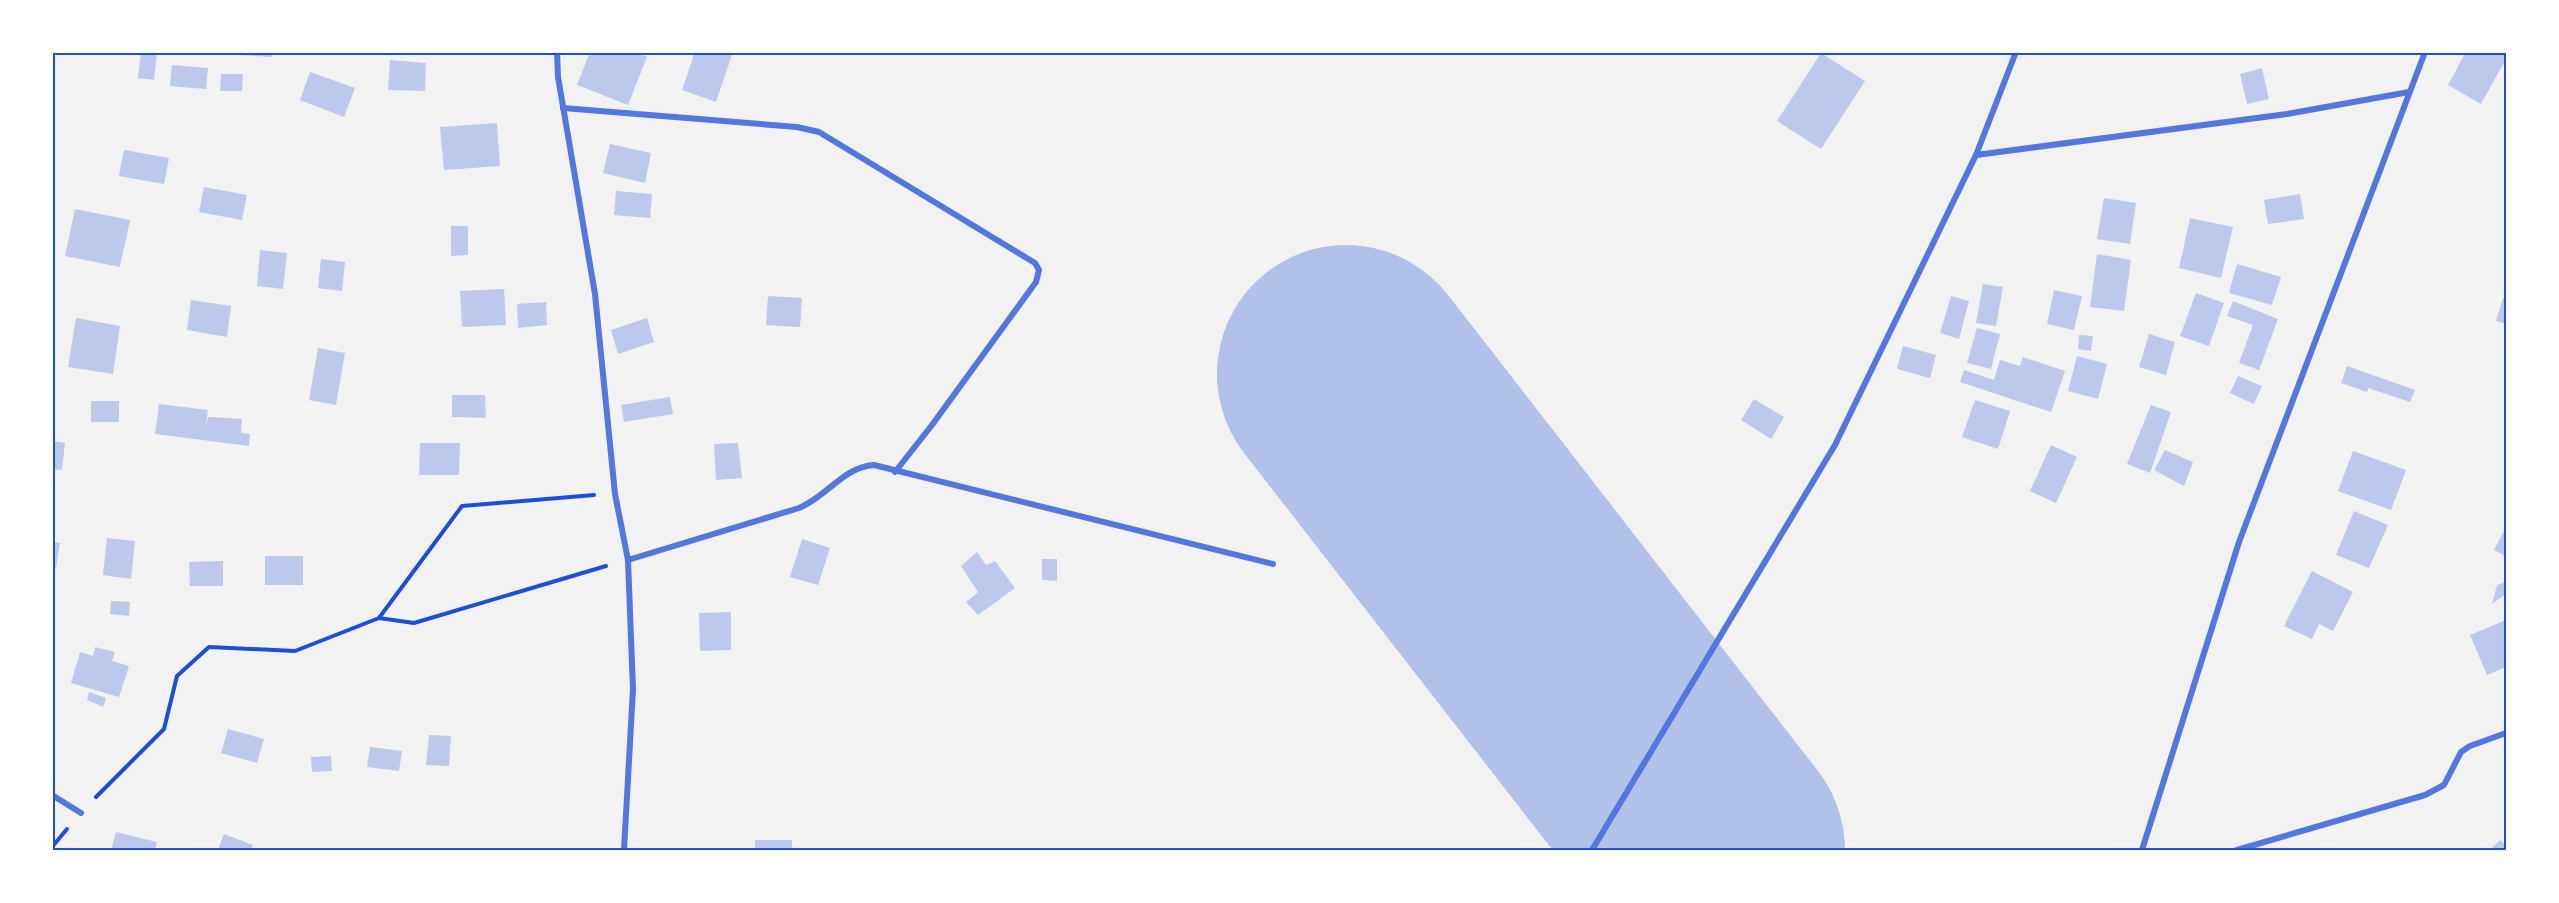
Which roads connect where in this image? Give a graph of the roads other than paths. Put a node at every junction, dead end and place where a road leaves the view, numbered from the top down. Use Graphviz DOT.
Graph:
graph roads {
  1 [pos="557,52"];
  2 [pos="2016,52"];
  3 [pos="2425,52"];
  4 [pos="2409,92"];
  5 [pos="563,108"];
  6 [pos="1976,155"];
  7 [pos="895,472"];
  8 [pos="628,560"];
  9 [pos="1273,564"];
  10 [pos="2506,733"];
  11 [pos="52,795"];
  12 [pos="81,813"];
  13 [pos="624,850"];
  14 [pos="1592,850"];
  15 [pos="2142,850"];
  16 [pos="2237,850"];
  1 -- 5 [label="street"];
  2 -- 6 [label="street"];
  3 -- 4 [label="street"];
  4 -- 6 [label="street"];
  4 -- 15 [label="street"];
  5 -- 7 [label="street"];
  5 -- 8 [label="street"];
  6 -- 14 [label="street"];
  7 -- 8 [label="street"];
  7 -- 9 [label="street"];
  8 -- 13 [label="street"];
  10 -- 16 [label="street"];
  11 -- 12 [label="street"];
}
